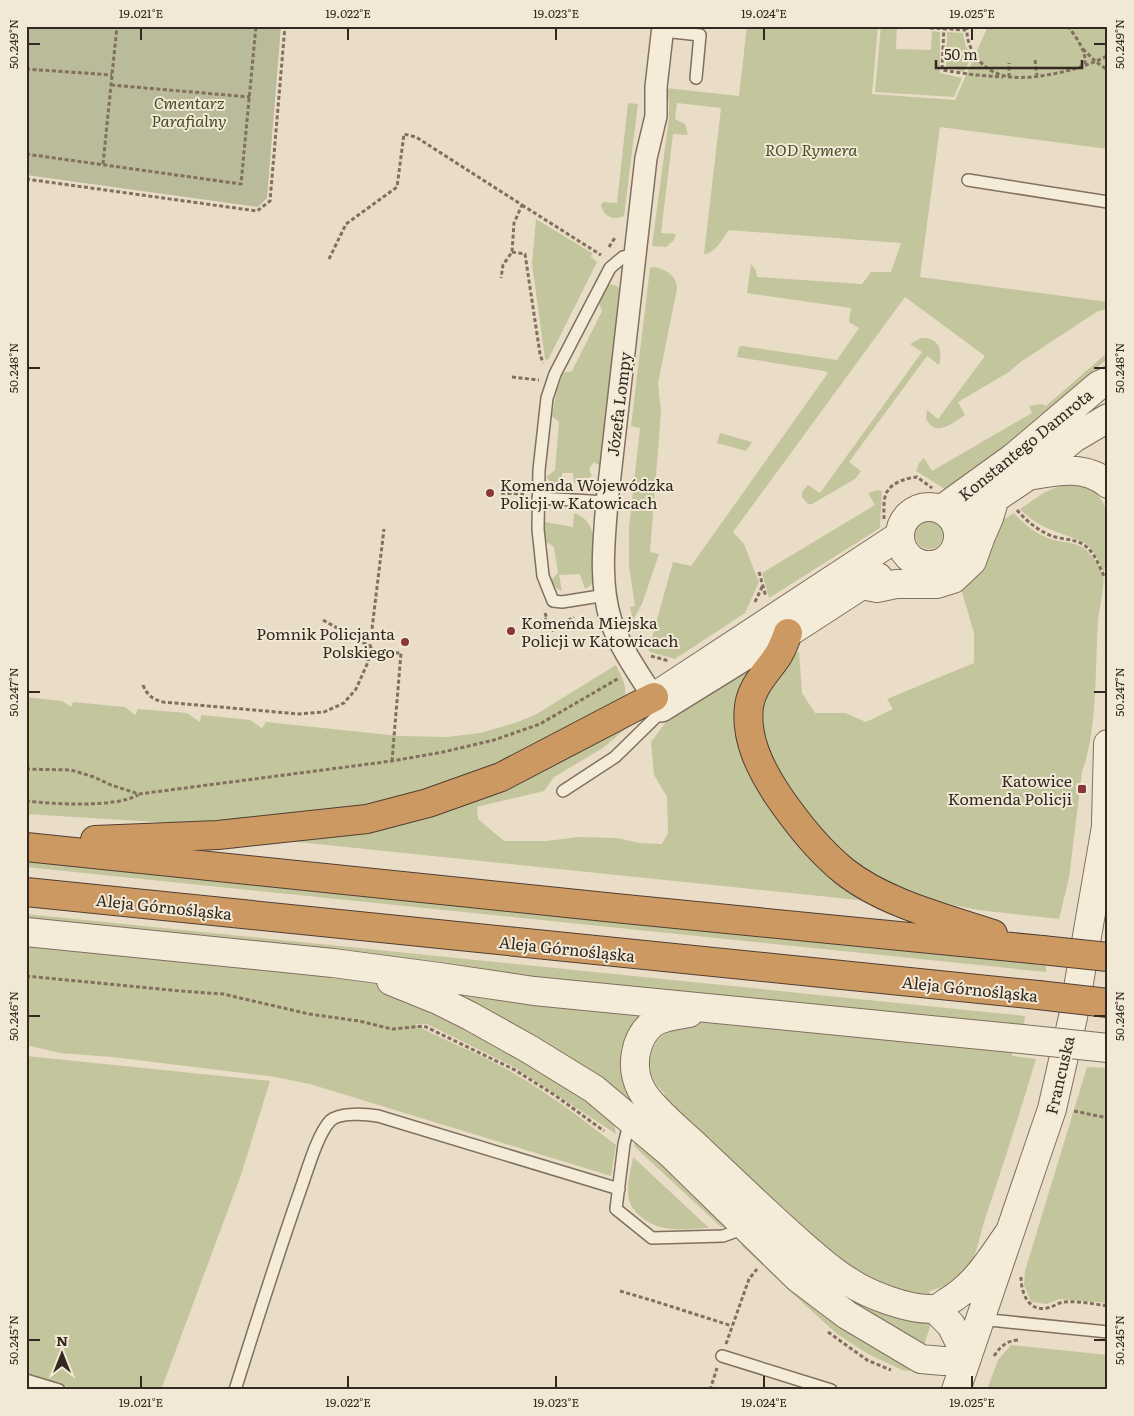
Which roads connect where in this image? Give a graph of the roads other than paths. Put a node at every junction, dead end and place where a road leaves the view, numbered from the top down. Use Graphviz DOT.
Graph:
graph roads {
  1 [pos="663,29"];
  2 [pos="696,78"];
  3 [pos="968,180"];
  4 [pos="1108,202"];
  5 [pos="635,255"];
  6 [pos="1108,381"];
  7 [pos="1108,418"];
  8 [pos="1028,476"];
  9 [pos="1108,484"];
  10 [pos="538,498"];
  11 [pos="606,502"];
  12 [pos="1005,504"];
  13 [pos="950,520"];
  14 [pos="899,536"];
  15 [pos="914,561"];
  16 [pos="862,585"];
  17 [pos="606,594"];
  18 [pos="788,633"];
  19 [pos="658,704"];
  20 [pos="1108,744"];
  21 [pos="563,791"];
  22 [pos="1107,819"];
  23 [pos="26,843"];
  24 [pos="26,847"];
  25 [pos="26,892"];
  26 [pos="26,932"];
  27 [pos="1042,950"];
  28 [pos="1108,957"];
  29 [pos="333,963"];
  30 [pos="1108,1003"];
  31 [pos="710,1009"];
  32 [pos="1108,1048"];
  33 [pos="627,1131"];
  34 [pos="619,1189"];
  35 [pos="747,1227"];
  36 [pos="1009,1233"];
  37 [pos="936,1309"];
  38 [pos="980,1319"];
  39 [pos="1108,1332"];
  40 [pos="722,1356"];
  41 [pos="921,1359"];
  42 [pos="979,1360"];
  43 [pos="26,1380"];
  44 [pos="59,1390"];
  45 [pos="236,1390"];
  46 [pos="831,1390"];
  47 [pos="941,1390"];
  48 [pos="956,1390"];
  1 -- 2 [label="lane"];
  1 -- 5 [label="street, Józefa Lompy"];
  3 -- 4 [label="lane"];
  5 -- 10 [label="lane"];
  5 -- 11 [label="street, Józefa Lompy"];
  6 -- 13 [label="street, Konstantego Damrota"];
  7 -- 8 [label="street, Konstantego Damrota"];
  8 -- 9 [label="street"];
  8 -- 12 [label="street, Konstantego Damrota"];
  10 -- 11 [label="lane"];
  10 -- 17 [label="lane"];
  11 -- 17 [label="street, Józefa Lompy"];
  12 -- 13 [label="street, Konstantego Damrota"];
  12 -- 16 [label="street"];
  13 -- 14 [label="street"];
  13 -- 15 [label="street"];
  14 -- 15 [label="street"];
  14 -- 19 [label="street"];
  15 -- 16 [label="street"];
  16 -- 18 [label="street"];
  17 -- 19 [label="street, Józefa Lompy"];
  18 -- 19 [label="street"];
  18 -- 27 [label="highway"];
  19 -- 21 [label="lane"];
  19 -- 23 [label="highway"];
  20 -- 22 [label="street, Francuska"];
  22 -- 36 [label="street, Francuska"];
  24 -- 27 [label="highway"];
  25 -- 30 [label="highway, Aleja Górnośląska, bridge"];
  26 -- 29 [label="street"];
  27 -- 28 [label="highway, bridge"];
  29 -- 31 [label="street"];
  29 -- 33 [label="street"];
  31 -- 32 [label="street, bridge"];
  31 -- 37 [label="street"];
  33 -- 34 [label="lane"];
  33 -- 35 [label="street"];
  34 -- 35 [label="lane"];
  34 -- 45 [label="lane"];
  35 -- 41 [label="street"];
  36 -- 37 [label="street"];
  36 -- 38 [label="street, Francuska"];
  37 -- 38 [label="street"];
  37 -- 42 [label="street"];
  38 -- 39 [label="lane"];
  38 -- 42 [label="street, Francuska"];
  40 -- 46 [label="lane"];
  41 -- 42 [label="street"];
  41 -- 47 [label="street"];
  42 -- 48 [label="street, Francuska"];
  43 -- 44 [label="lane"];
}
